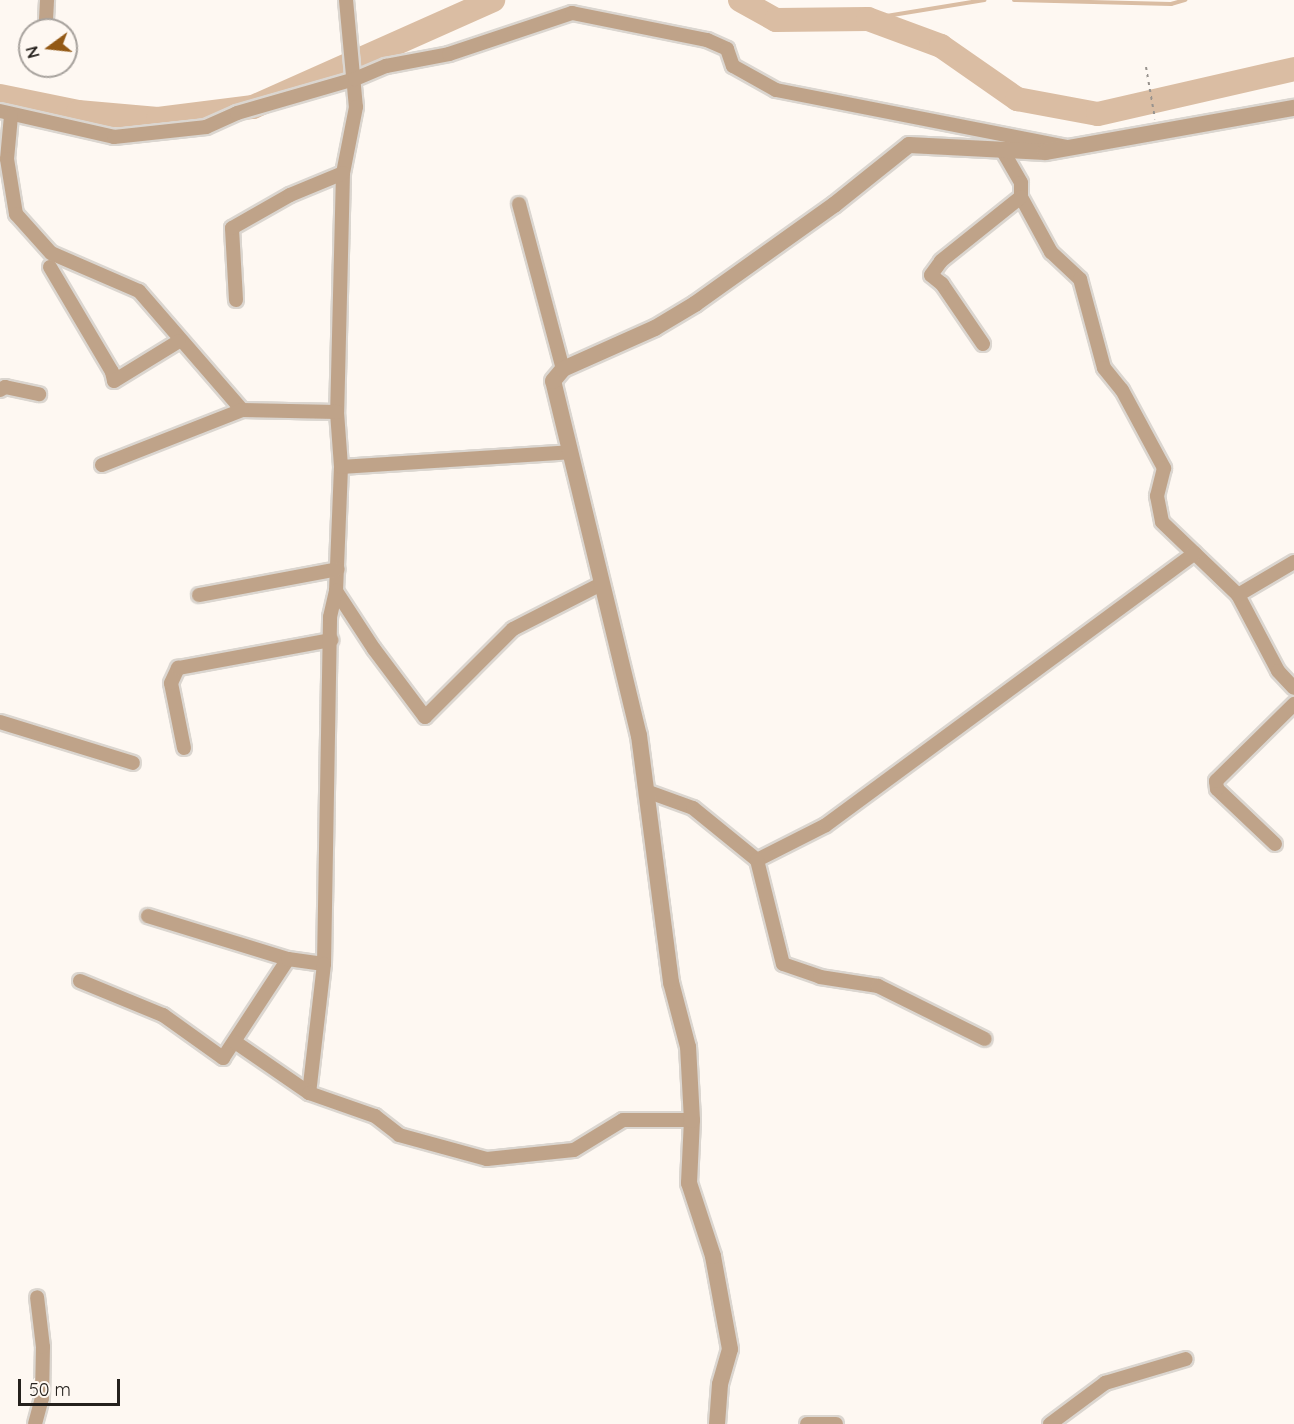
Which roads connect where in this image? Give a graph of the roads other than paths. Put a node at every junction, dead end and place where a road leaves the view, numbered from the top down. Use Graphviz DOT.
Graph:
graph roads {
  1 [pos="47,0"];
  2 [pos="346,0"];
  3 [pos="46,18"];
  4 [pos="355,79"];
  5 [pos="1294,108"];
  6 [pos="6,114"];
  7 [pos="1070,148"];
  8 [pos="1004,153"];
  9 [pos="343,173"];
  10 [pos="1021,197"];
  11 [pos="519,204"];
  12 [pos="50,267"];
  13 [pos="236,300"];
  14 [pos="179,341"];
  15 [pos="983,344"];
  16 [pos="563,369"];
  17 [pos="2,385"];
  18 [pos="39,394"];
  19 [pos="242,410"];
  20 [pos="337,412"];
  21 [pos="570,452"];
  22 [pos="102,465"];
  23 [pos="341,467"];
  24 [pos="1195,553"];
  25 [pos="1294,562"];
  26 [pos="338,569"];
  27 [pos="601,584"];
  28 [pos="336,591"];
  29 [pos="199,595"];
  30 [pos="1238,595"];
  31 [pos="331,640"];
  32 [pos="1294,688"];
  33 [pos="1294,704"];
  34 [pos="0,722"];
  35 [pos="184,748"];
  36 [pos="133,763"];
  37 [pos="646,791"];
  38 [pos="1275,843"];
  39 [pos="757,860"];
  40 [pos="148,916"];
  41 [pos="288,959"];
  42 [pos="324,964"];
  43 [pos="80,981"];
  44 [pos="985,1039"];
  45 [pos="235,1042"];
  46 [pos="309,1093"];
  47 [pos="692,1120"];
  48 [pos="37,1297"];
  49 [pos="1185,1359"];
  50 [pos="35,1424"];
  51 [pos="717,1424"];
  52 [pos="807,1424"];
  53 [pos="836,1424"];
  54 [pos="1050,1424"];
  1 -- 3 [label="street"];
  2 -- 4 [label="street"];
  4 -- 6 [label="street"];
  4 -- 7 [label="street"];
  4 -- 9 [label="street"];
  5 -- 7 [label="street"];
  6 -- 14 [label="street"];
  7 -- 8 [label="street"];
  8 -- 10 [label="street"];
  8 -- 16 [label="street"];
  9 -- 13 [label="street"];
  9 -- 20 [label="street"];
  10 -- 15 [label="street"];
  10 -- 24 [label="street"];
  11 -- 16 [label="street"];
  12 -- 14 [label="street"];
  14 -- 19 [label="street"];
  16 -- 21 [label="street"];
  17 -- 18 [label="street"];
  19 -- 20 [label="street"];
  19 -- 22 [label="street"];
  20 -- 23 [label="street"];
  21 -- 23 [label="street"];
  21 -- 27 [label="street"];
  23 -- 26 [label="street"];
  24 -- 30 [label="street"];
  24 -- 39 [label="street"];
  25 -- 30 [label="street"];
  26 -- 28 [label="street"];
  26 -- 29 [label="street"];
  27 -- 28 [label="street"];
  27 -- 37 [label="street"];
  28 -- 31 [label="street"];
  30 -- 32 [label="street"];
  31 -- 35 [label="street"];
  31 -- 42 [label="street"];
  33 -- 38 [label="street"];
  34 -- 36 [label="street"];
  37 -- 39 [label="street"];
  37 -- 47 [label="street"];
  39 -- 44 [label="street"];
  40 -- 41 [label="street"];
  41 -- 42 [label="street"];
  41 -- 45 [label="street"];
  42 -- 46 [label="street"];
  43 -- 45 [label="street"];
  45 -- 46 [label="street"];
  46 -- 47 [label="street"];
  47 -- 51 [label="street"];
  48 -- 50 [label="street"];
  49 -- 54 [label="street"];
  52 -- 53 [label="street"];
}
